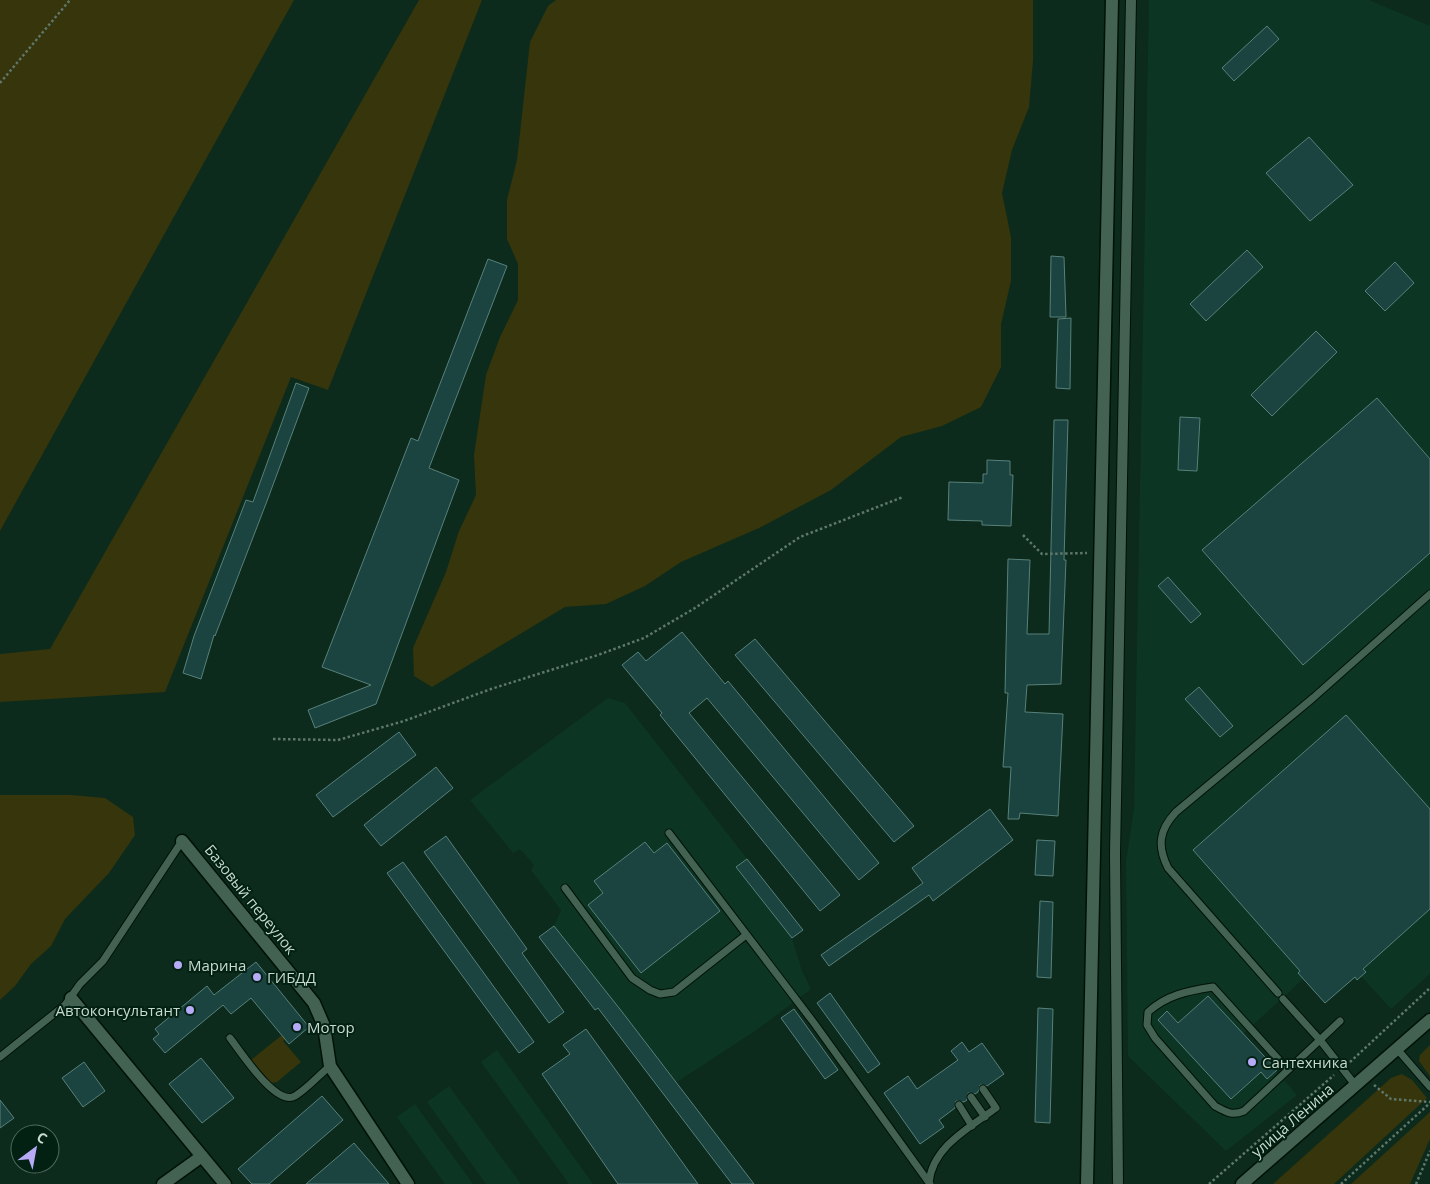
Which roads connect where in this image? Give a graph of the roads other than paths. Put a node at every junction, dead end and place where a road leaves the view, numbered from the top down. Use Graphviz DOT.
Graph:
graph roads {
  1 [pos="1112,0"];
  2 [pos="1131,0"];
  3 [pos="1430,594"];
  4 [pos="668,833"];
  5 [pos="182,841"];
  6 [pos="565,888"];
  7 [pos="746,935"];
  8 [pos="71,998"];
  9 [pos="1430,1020"];
  10 [pos="1340,1021"];
  11 [pos="230,1038"];
  12 [pos="1320,1040"];
  13 [pos="1397,1049"];
  14 [pos="0,1057"];
  15 [pos="330,1066"];
  16 [pos="1288,1070"];
  17 [pos="1356,1086"];
  18 [pos="1430,1087"];
  19 [pos="982,1089"];
  20 [pos="972,1096"];
  21 [pos="959,1105"];
  22 [pos="985,1117"];
  23 [pos="972,1126"];
  24 [pos="202,1156"];
  25 [pos="163,1184"];
  26 [pos="225,1184"];
  27 [pos="408,1184"];
  28 [pos="929,1184"];
  29 [pos="1087,1184"];
  30 [pos="1118,1184"];
  31 [pos="1242,1184"];
  1 -- 29 [label="street"];
  2 -- 30 [label="street"];
  3 -- 12 [label="lane"];
  4 -- 7 [label="lane"];
  5 -- 8 [label="lane"];
  5 -- 15 [label="street, Базовый переулок"];
  6 -- 7 [label="lane"];
  7 -- 28 [label="lane"];
  8 -- 14 [label="lane"];
  8 -- 24 [label="street"];
  9 -- 13 [label="street, улица Ленина"];
  10 -- 12 [label="lane"];
  11 -- 15 [label="lane"];
  12 -- 16 [label="lane"];
  12 -- 17 [label="lane"];
  13 -- 17 [label="street, улица Ленина"];
  13 -- 18 [label="lane"];
  15 -- 27 [label="street, Базовый переулок"];
  16 -- 16 [label="lane"];
  17 -- 31 [label="street, улица Ленина"];
  19 -- 22 [label="lane"];
  20 -- 22 [label="lane"];
  21 -- 23 [label="lane"];
  22 -- 23 [label="lane"];
  23 -- 28 [label="lane"];
  24 -- 25 [label="street"];
  24 -- 26 [label="street"];
}
